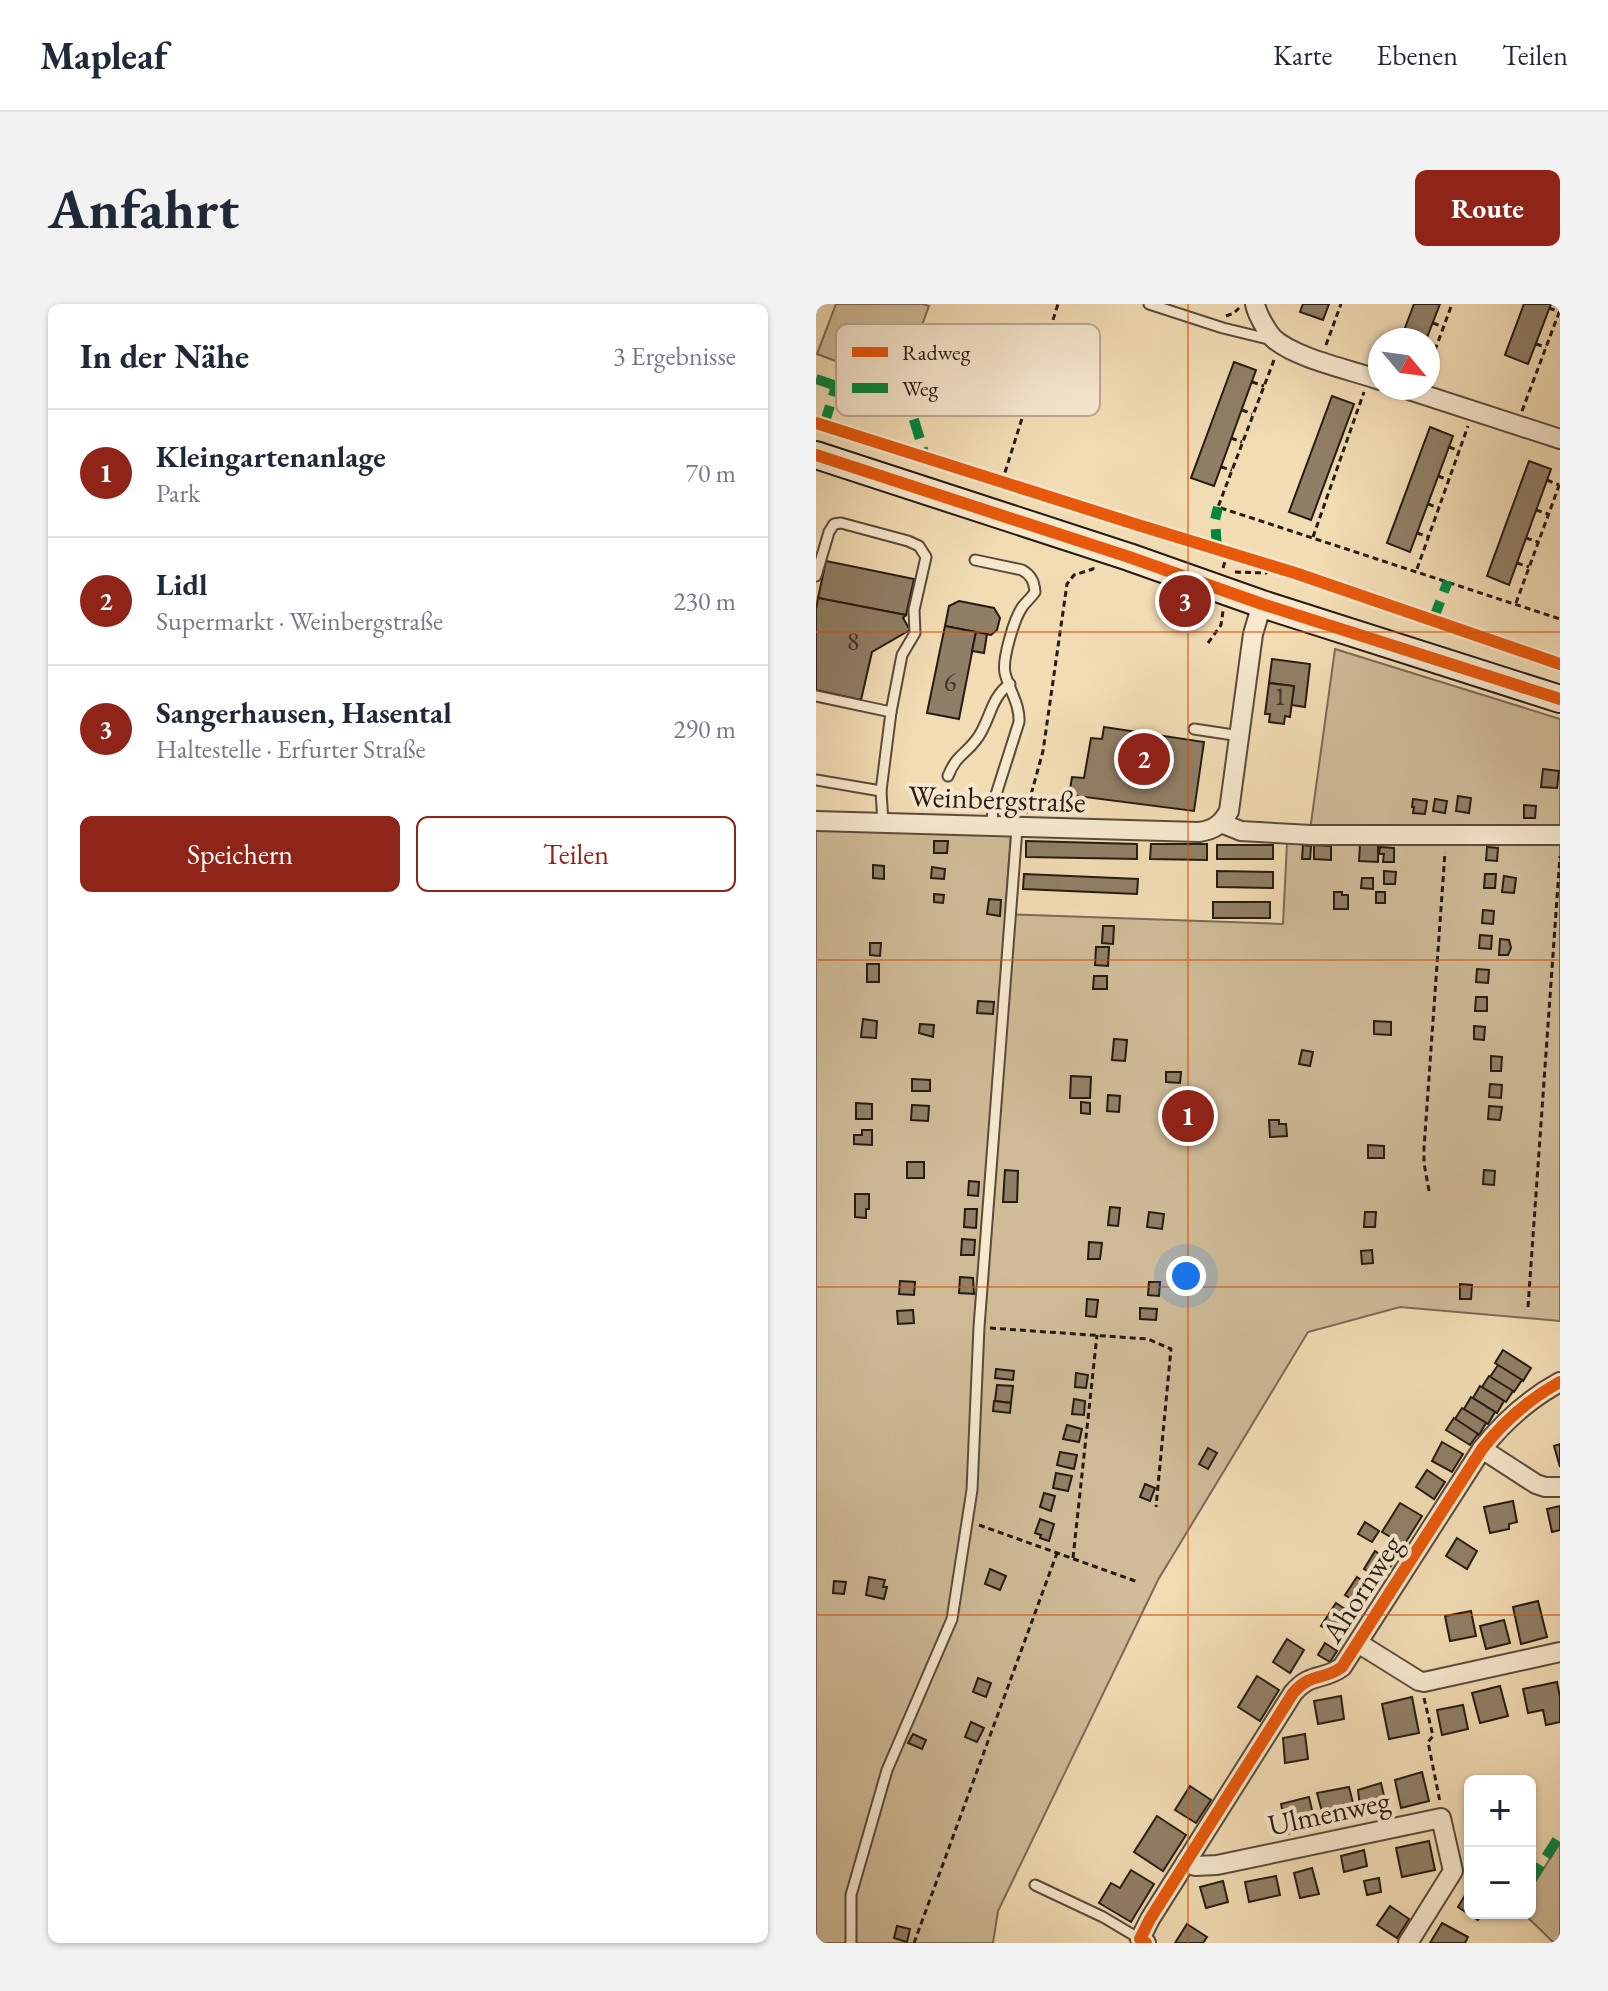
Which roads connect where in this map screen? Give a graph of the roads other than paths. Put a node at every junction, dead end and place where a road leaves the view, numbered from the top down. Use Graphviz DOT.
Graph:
graph roads {
  1 [pos="1149,304"];
  2 [pos="1255,304"];
  3 [pos="1279,341"];
  4 [pos="1368,376"];
  5 [pos="1440,400"];
  6 [pos="1560,439"];
  7 [pos="816,455"];
  8 [pos="975,560"];
  9 [pos="816,576"];
  10 [pos="1262,604"];
  11 [pos="1010,684"];
  12 [pos="816,696"];
  13 [pos="1560,699"];
  14 [pos="891,712"];
  15 [pos="1194,729"];
  16 [pos="1240,736"];
  17 [pos="948,776"];
  18 [pos="816,780"];
  19 [pos="881,791"];
  20 [pos="816,821"];
  21 [pos="883,823"];
  22 [pos="1221,823"];
  23 [pos="992,827"];
  24 [pos="1020,828"];
  25 [pos="1560,835"];
  26 [pos="1560,1382"];
  27 [pos="1482,1449"];
  28 [pos="1560,1487"];
  29 [pos="1358,1643"];
  30 [pos="1560,1652"];
  31 [pos="1186,1862"];
  32 [pos="1035,1885"];
  33 [pos="1143,1941"];
  34 [pos="851,1943"];
  35 [pos="1408,1943"];
  1 -- 3 [label="lane"];
  2 -- 3 [label="street"];
  3 -- 4 [label="street"];
  5 -- 6 [label="street"];
  7 -- 10 [label="main road"];
  8 -- 11 [label="lane"];
  9 -- 14 [label="lane"];
  10 -- 13 [label="main road"];
  10 -- 16 [label="street"];
  11 -- 17 [label="lane"];
  11 -- 23 [label="lane"];
  12 -- 14 [label="lane"];
  14 -- 19 [label="lane"];
  15 -- 16 [label="lane"];
  16 -- 22 [label="street"];
  18 -- 19 [label="lane"];
  19 -- 21 [label="lane"];
  20 -- 21 [label="street, Weinbergstraße"];
  21 -- 23 [label="street, Weinbergstraße"];
  22 -- 24 [label="street, Weinbergstraße"];
  22 -- 25 [label="street, Weinbergstraße"];
  23 -- 24 [label="street, Weinbergstraße"];
  24 -- 34 [label="lane"];
  26 -- 27 [label="street, Ahornweg"];
  27 -- 28 [label="street"];
  27 -- 29 [label="street, Ahornweg"];
  29 -- 30 [label="street"];
  29 -- 31 [label="street, Ahornweg"];
  31 -- 33 [label="street"];
  31 -- 35 [label="street, Ulmenweg"];
  32 -- 33 [label="lane"];
}
